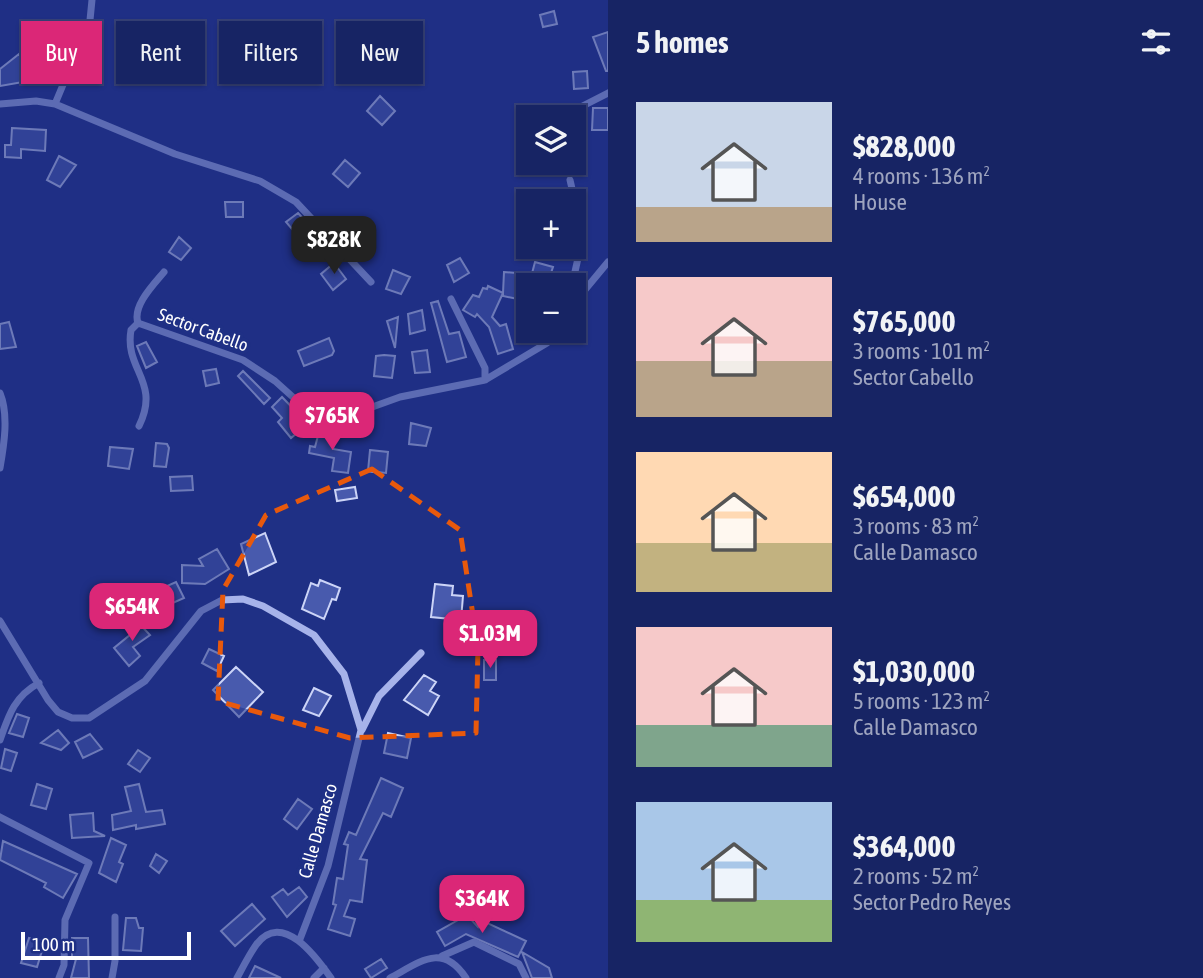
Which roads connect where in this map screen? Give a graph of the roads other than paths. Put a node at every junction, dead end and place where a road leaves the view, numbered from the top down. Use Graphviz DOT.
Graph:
graph roads {
  1 [pos="92,0"];
  2 [pos="608,93"];
  3 [pos="0,104"];
  4 [pos="55,104"];
  5 [pos="586,105"];
  6 [pos="570,180"];
  7 [pos="608,262"];
  8 [pos="164,272"];
  9 [pos="576,273"];
  10 [pos="371,282"];
  11 [pos="586,288"];
  12 [pos="451,299"];
  13 [pos="138,323"];
  14 [pos="547,343"];
  15 [pos="485,380"];
  16 [pos="0,393"];
  17 [pos="139,426"];
  18 [pos="0,468"];
  19 [pos="0,621"];
  20 [pos="421,653"];
  21 [pos="39,683"];
  22 [pos="361,730"];
  23 [pos="0,740"];
  24 [pos="0,817"];
  25 [pos="115,917"];
  26 [pos="300,939"];
  27 [pos="442,956"];
  28 [pos="324,968"];
  29 [pos="59,978"];
  30 [pos="112,978"];
  31 [pos="237,978"];
  32 [pos="314,978"];
  33 [pos="331,978"];
  34 [pos="390,978"];
  35 [pos="466,978"];
  36 [pos="526,978"];
  1 -- 4 [label="street"];
  2 -- 5 [label="street"];
  3 -- 4 [label="street"];
  4 -- 10 [label="street"];
  6 -- 9 [label="street"];
  7 -- 11 [label="street"];
  8 -- 13 [label="street, Sector Cabello"];
  12 -- 15 [label="street"];
  13 -- 15 [label="street, Sector Cabello"];
  13 -- 17 [label="street, Sector Cabello"];
  14 -- 15 [label="street, Sector Cabello"];
  16 -- 18 [label="street"];
  19 -- 21 [label="street"];
  20 -- 22 [label="street, Calle Damasco"];
  21 -- 22 [label="street"];
  21 -- 23 [label="street"];
  22 -- 26 [label="street, Calle Damasco"];
  24 -- 29 [label="street"];
  25 -- 30 [label="street"];
  26 -- 28 [label="street"];
  26 -- 31 [label="street"];
  27 -- 34 [label="street"];
  27 -- 35 [label="street"];
  27 -- 36 [label="street"];
  28 -- 32 [label="street"];
  28 -- 33 [label="street"];
}
